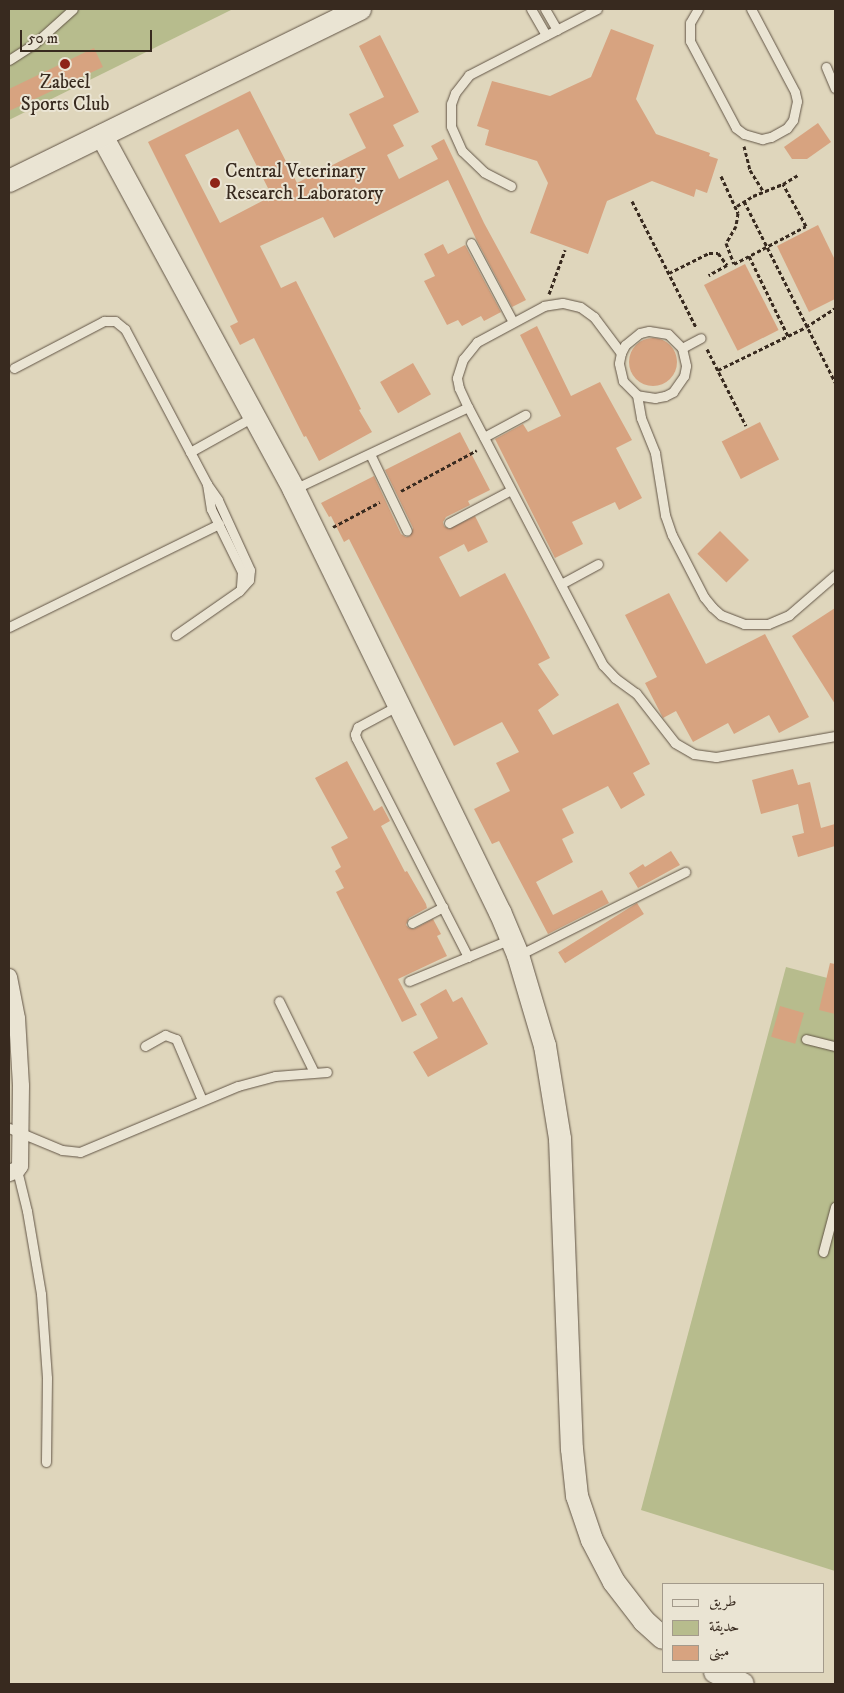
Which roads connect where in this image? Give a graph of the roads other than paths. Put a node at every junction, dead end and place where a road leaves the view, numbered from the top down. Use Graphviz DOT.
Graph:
graph roads {
  1 [pos="73,9"];
  2 [pos="360,9"];
  3 [pos="531,9"];
  4 [pos="546,9"];
  5 [pos="597,9"];
  6 [pos="698,9"];
  7 [pos="751,9"];
  8 [pos="557,30"];
  9 [pos="546,35"];
  10 [pos="9,60"];
  11 [pos="826,67"];
  12 [pos="835,88"];
  13 [pos="102,136"];
  14 [pos="9,181"];
  15 [pos="511,186"];
  16 [pos="471,243"];
  17 [pos="513,322"];
  18 [pos="702,338"];
  19 [pos="682,348"];
  20 [pos="621,353"];
  21 [pos="14,368"];
  22 [pos="637,395"];
  23 [pos="468,407"];
  24 [pos="525,415"];
  25 [pos="255,416"];
  26 [pos="484,437"];
  27 [pos="190,452"];
  28 [pos="370,454"];
  29 [pos="207,484"];
  30 [pos="294,490"];
  31 [pos="511,490"];
  32 [pos="449,523"];
  33 [pos="219,524"];
  34 [pos="407,531"];
  35 [pos="598,564"];
  36 [pos="835,575"];
  37 [pos="560,584"];
  38 [pos="239,591"];
  39 [pos="9,627"];
  40 [pos="176,635"];
  41 [pos="399,705"];
  42 [pos="835,736"];
  43 [pos="685,872"];
  44 [pos="443,907"];
  45 [pos="412,923"];
  46 [pos="515,947"];
  47 [pos="468,957"];
  48 [pos="9,977"];
  49 [pos="409,981"];
  50 [pos="279,1001"];
  51 [pos="806,1038"];
  52 [pos="145,1046"];
  53 [pos="835,1046"];
  54 [pos="314,1072"];
  55 [pos="327,1072"];
  56 [pos="202,1100"];
  57 [pos="15,1130"];
  58 [pos="13,1171"];
  59 [pos="835,1207"];
  60 [pos="823,1252"];
  61 [pos="46,1462"];
  62 [pos="662,1637"];
  63 [pos="717,1673"];
  64 [pos="743,1684"];
  1 -- 10 [label="lane"];
  2 -- 13 [label="street"];
  3 -- 9 [label="lane"];
  4 -- 8 [label="lane"];
  5 -- 8 [label="lane"];
  6 -- 7 [label="lane"];
  8 -- 9 [label="lane"];
  9 -- 15 [label="lane"];
  11 -- 12 [label="lane"];
  13 -- 14 [label="street"];
  13 -- 25 [label="street"];
  16 -- 17 [label="lane"];
  17 -- 20 [label="lane"];
  17 -- 23 [label="lane"];
  18 -- 19 [label="lane"];
  19 -- 20 [label="lane"];
  19 -- 22 [label="lane"];
  20 -- 22 [label="lane"];
  21 -- 27 [label="lane"];
  22 -- 36 [label="lane"];
  23 -- 26 [label="lane"];
  23 -- 28 [label="lane"];
  24 -- 26 [label="lane"];
  25 -- 27 [label="lane"];
  25 -- 30 [label="street"];
  26 -- 31 [label="lane"];
  27 -- 29 [label="lane"];
  28 -- 30 [label="lane"];
  28 -- 34 [label="lane"];
  29 -- 33 [label="lane"];
  29 -- 38 [label="lane"];
  30 -- 41 [label="street"];
  31 -- 32 [label="lane"];
  31 -- 37 [label="lane"];
  33 -- 38 [label="lane"];
  33 -- 39 [label="lane"];
  35 -- 37 [label="lane"];
  37 -- 42 [label="lane"];
  38 -- 40 [label="lane"];
  41 -- 44 [label="lane"];
  41 -- 46 [label="street"];
  43 -- 46 [label="lane"];
  44 -- 45 [label="lane"];
  44 -- 47 [label="lane"];
  46 -- 47 [label="lane"];
  46 -- 62 [label="street"];
  47 -- 49 [label="lane"];
  48 -- 57 [label="street"];
  50 -- 54 [label="lane"];
  51 -- 53 [label="lane"];
  52 -- 56 [label="lane"];
  54 -- 55 [label="lane"];
  54 -- 56 [label="lane"];
  56 -- 57 [label="lane"];
  57 -- 58 [label="street"];
  58 -- 61 [label="lane"];
  59 -- 60 [label="lane"];
  63 -- 64 [label="street"];
}
